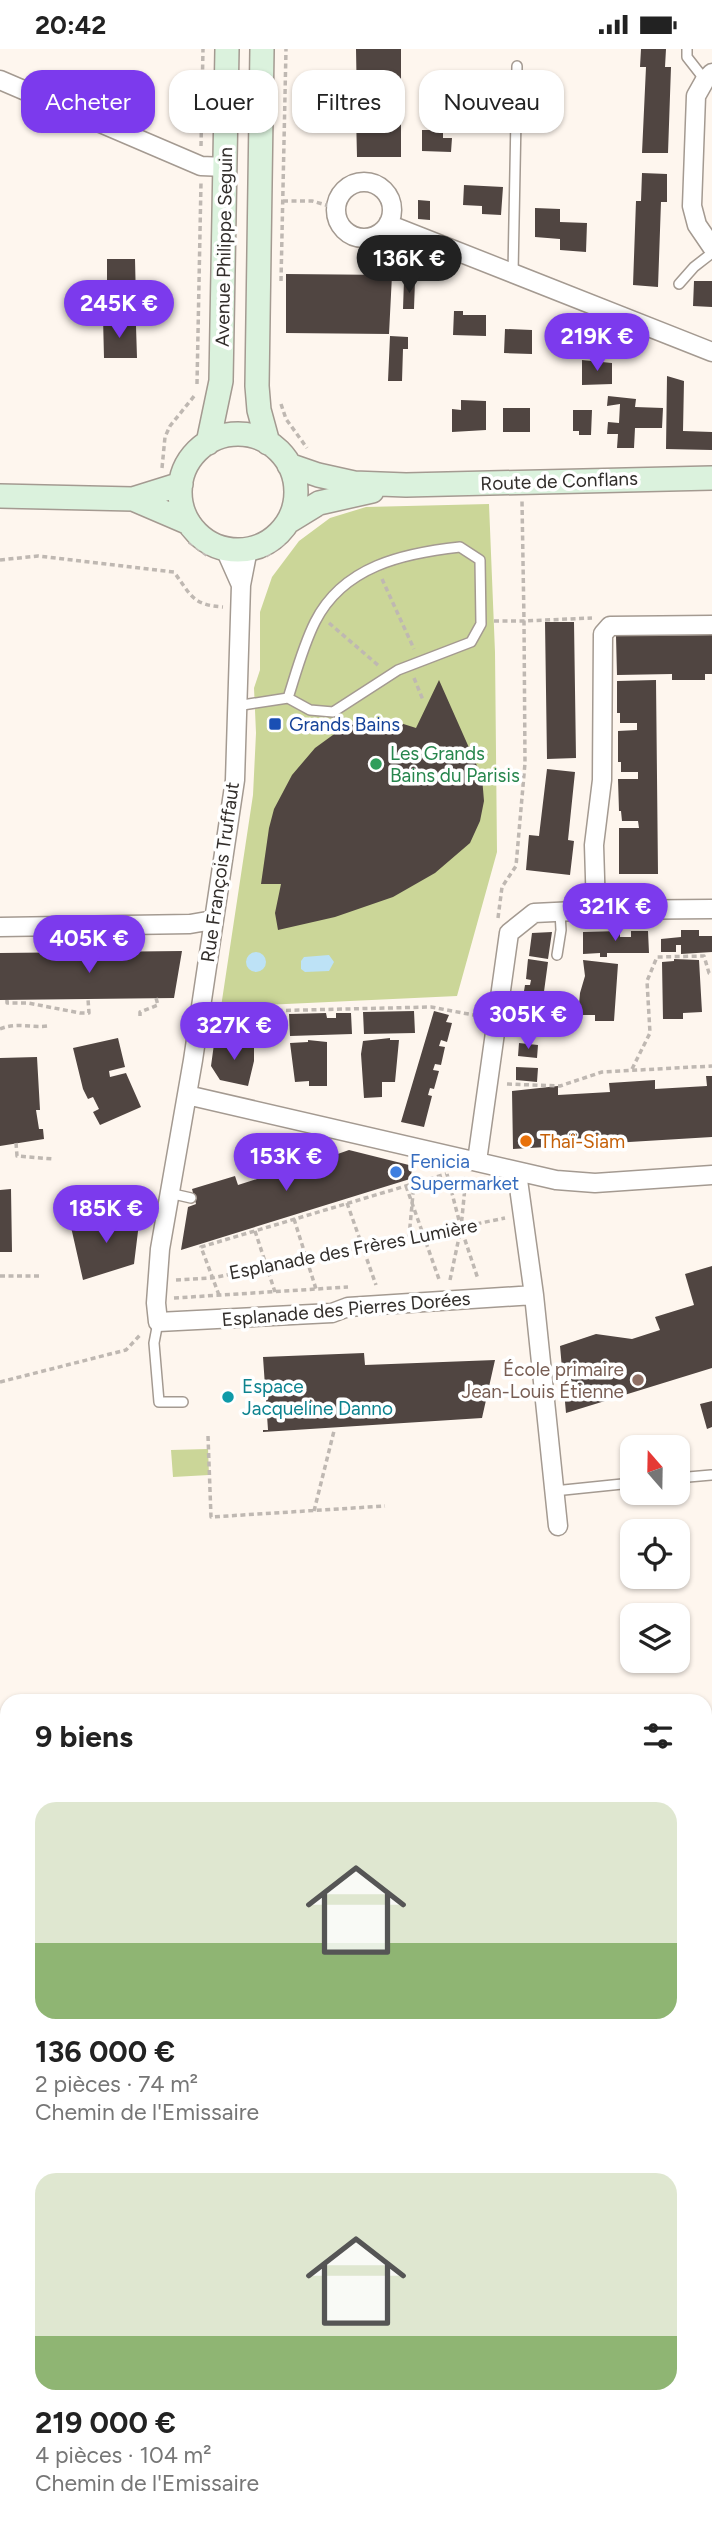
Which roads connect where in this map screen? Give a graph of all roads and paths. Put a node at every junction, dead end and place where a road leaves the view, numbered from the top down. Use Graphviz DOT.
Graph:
graph roads {
  1 [pos="203,49"];
  2 [pos="227,49"];
  3 [pos="262,49"];
  4 [pos="286,49"];
  5 [pos="687,49"];
  6 [pos="517,66"];
  7 [pos="709,77"];
  8 [pos="0,80"];
  9 [pos="201,166"];
  10 [pos="225,167"];
  11 [pos="283,201"];
  12 [pos="336,208"];
  13 [pos="388,224"];
  14 [pos="712,247"];
  15 [pos="712,253"];
  16 [pos="513,275"];
  17 [pos="679,284"];
  18 [pos="281,293"];
  19 [pos="712,352"];
  20 [pos="279,396"];
  21 [pos="208,443"];
  22 [pos="268,443"];
  23 [pos="314,453"];
  24 [pos="289,465"];
  25 [pos="160,472"];
  26 [pos="712,478"];
  27 [pos="181,484"];
  28 [pos="406,485"];
  29 [pos="522,493"];
  30 [pos="0,496"];
  31 [pos="133,499"];
  32 [pos="291,529"];
  33 [pos="188,531"];
  34 [pos="225,549"];
  35 [pos="256,553"];
  36 [pos="0,560"];
  37 [pos="376,566"];
  38 [pos="240,582"];
  39 [pos="320,615"];
  40 [pos="481,621"];
  41 [pos="523,621"];
  42 [pos="712,625"];
  43 [pos="607,629"];
  44 [pos="420,661"];
  45 [pos="391,674"];
  46 [pos="288,698"];
  47 [pos="423,699"];
  48 [pos="236,706"];
  49 [pos="712,909"];
  50 [pos="597,910"];
  51 [pos="560,912"];
  52 [pos="213,920"];
  53 [pos="497,926"];
  54 [pos="0,927"];
  55 [pos="557,955"];
  56 [pos="712,964"];
  57 [pos="705,965"];
  58 [pos="712,974"];
  59 [pos="156,998"];
  60 [pos="88,999"];
  61 [pos="7,1000"];
  62 [pos="485,1010"];
  63 [pos="199,1013"];
  64 [pos="140,1016"];
  65 [pos="47,1025"];
  66 [pos="0,1029"];
  67 [pos="712,1066"];
  68 [pos="632,1069"];
  69 [pos="487,1083"];
  70 [pos="187,1095"];
  71 [pos="16,1143"];
  72 [pos="53,1159"];
  73 [pos="477,1161"];
  74 [pos="448,1172"];
  75 [pos="517,1173"];
  76 [pos="712,1175"];
  77 [pos="414,1183"];
  78 [pos="406,1186"];
  79 [pos="169,1193"];
  80 [pos="191,1198"];
  81 [pos="347,1203"];
  82 [pos="412,1203"];
  83 [pos="523,1214"];
  84 [pos="294,1219"];
  85 [pos="461,1228"];
  86 [pos="254,1231"];
  87 [pos="422,1235"];
  88 [pos="409,1238"];
  89 [pos="363,1247"];
  90 [pos="307,1258"];
  91 [pos="268,1265"];
  92 [pos="0,1276"];
  93 [pos="39,1276"];
  94 [pos="212,1277"];
  95 [pos="469,1279"];
  96 [pos="450,1280"];
  97 [pos="459,1280"];
  98 [pos="171,1281"];
  99 [pos="427,1282"];
  100 [pos="440,1282"];
  101 [pos="364,1286"];
  102 [pos="352,1287"];
  103 [pos="316,1289"];
  104 [pos="275,1292"];
  105 [pos="534,1295"];
  106 [pos="219,1296"];
  107 [pos="156,1303"];
  108 [pos="151,1327"];
  109 [pos="0,1383"];
  110 [pos="183,1402"];
  111 [pos="334,1431"];
  112 [pos="208,1436"];
  113 [pos="710,1475"];
  114 [pos="690,1477"];
  115 [pos="620,1484"];
  116 [pos="554,1490"];
  117 [pos="385,1506"];
  118 [pos="314,1511"];
  119 [pos="558,1526"];
  1 -- 9 [label="path"];
  2 -- 10 [label="main road, Avenue Philippe Seguin"];
  3 -- 22 [label="main road, Avenue Philippe Seguin"];
  4 -- 11 [label="path"];
  5 -- 7 [label="lane"];
  6 -- 16 [label="lane"];
  7 -- 14 [label="street"];
  8 -- 9 [label="street"];
  9 -- 10 [label="street"];
  9 -- 25 [label="path"];
  10 -- 21 [label="main road, Avenue Philippe Seguin"];
  11 -- 12 [label="path"];
  11 -- 18 [label="path"];
  12 -- 13 [label="street"];
  12 -- 13 [label="street"];
  13 -- 16 [label="street"];
  15 -- 17 [label="lane"];
  16 -- 19 [label="street"];
  20 -- 23 [label="path"];
  21 -- 22 [label="main road"];
  21 -- 27 [label="main road"];
  22 -- 24 [label="main road"];
  24 -- 28 [label="main road, Route de Conflans"];
  24 -- 32 [label="main road"];
  26 -- 28 [label="main road, Route de Conflans"];
  27 -- 31 [label="main road"];
  27 -- 33 [label="main road"];
  28 -- 32 [label="main road, Route de Conflans"];
  29 -- 41 [label="path"];
  30 -- 31 [label="main road"];
  31 -- 33 [label="main road"];
  32 -- 35 [label="main road"];
  32 -- 35 [label="path"];
  33 -- 34 [label="main road"];
  33 -- 38 [label="path"];
  34 -- 35 [label="main road"];
  34 -- 38 [label="street"];
  35 -- 38 [label="street, Rue François Truffaut"];
  36 -- 38 [label="path"];
  37 -- 39 [label="lane"];
  37 -- 40 [label="lane"];
  37 -- 44 [label="path"];
  38 -- 48 [label="street, Rue François Truffaut"];
  39 -- 45 [label="path"];
  39 -- 46 [label="lane"];
  40 -- 41 [label="path"];
  40 -- 44 [label="lane"];
  41 -- 43 [label="path"];
  41 -- 53 [label="path"];
  42 -- 43 [label="street"];
  43 -- 50 [label="street"];
  44 -- 45 [label="lane"];
  44 -- 47 [label="path"];
  45 -- 46 [label="lane"];
  46 -- 48 [label="lane"];
  48 -- 52 [label="street, Rue François Truffaut"];
  49 -- 50 [label="street"];
  50 -- 51 [label="street"];
  51 -- 55 [label="lane"];
  51 -- 69 [label="street"];
  52 -- 54 [label="street"];
  52 -- 63 [label="street, Rue François Truffaut"];
  56 -- 57 [label="path"];
  57 -- 58 [label="path"];
  57 -- 68 [label="path"];
  59 -- 64 [label="path"];
  60 -- 61 [label="path"];
  62 -- 63 [label="path"];
  63 -- 70 [label="street, Rue François Truffaut"];
  65 -- 66 [label="path"];
  67 -- 68 [label="path"];
  68 -- 69 [label="path"];
  69 -- 73 [label="street"];
  70 -- 73 [label="street"];
  70 -- 79 [label="street, Rue François Truffaut"];
  71 -- 72 [label="path"];
  73 -- 75 [label="street"];
  74 -- 77 [label="path"];
  74 -- 85 [label="path"];
  74 -- 85 [label="path"];
  75 -- 76 [label="street"];
  75 -- 83 [label="street"];
  77 -- 78 [label="path"];
  77 -- 82 [label="path"];
  78 -- 81 [label="path"];
  78 -- 82 [label="path"];
  79 -- 80 [label="lane"];
  79 -- 107 [label="street, Rue François Truffaut"];
  81 -- 84 [label="path"];
  81 -- 89 [label="path"];
  82 -- 87 [label="path"];
  82 -- 88 [label="path"];
  83 -- 85 [label="path, Esplanade des Frères Lumière"];
  83 -- 105 [label="street"];
  84 -- 86 [label="path"];
  84 -- 90 [label="path"];
  85 -- 87 [label="path, Esplanade des Frères Lumière"];
  85 -- 95 [label="path"];
  85 -- 96 [label="path"];
  86 -- 91 [label="path"];
  86 -- 94 [label="path"];
  87 -- 88 [label="path, Esplanade des Frères Lumière"];
  87 -- 100 [label="path"];
  88 -- 89 [label="path, Esplanade des Frères Lumière"];
  89 -- 90 [label="path, Esplanade des Frères Lumière"];
  89 -- 101 [label="path"];
  90 -- 91 [label="path, Esplanade des Frères Lumière"];
  90 -- 103 [label="path"];
  91 -- 94 [label="path, Esplanade des Frères Lumière"];
  91 -- 104 [label="path"];
  92 -- 93 [label="path"];
  94 -- 98 [label="path, Esplanade des Frères Lumière"];
  94 -- 106 [label="path"];
  96 -- 97 [label="path"];
  96 -- 100 [label="path"];
  99 -- 100 [label="path"];
  102 -- 103 [label="path"];
  103 -- 104 [label="path"];
  104 -- 106 [label="path"];
  105 -- 108 [label="street, Esplanade des Pierres Dorées"];
  105 -- 116 [label="street"];
  106 -- 107 [label="path"];
  107 -- 108 [label="street, Rue François Truffaut"];
  108 -- 109 [label="path"];
  108 -- 110 [label="lane"];
  111 -- 118 [label="path"];
  112 -- 118 [label="path"];
  113 -- 114 [label="lane"];
  115 -- 116 [label="lane"];
  116 -- 119 [label="street"];
  117 -- 118 [label="path"];
}
